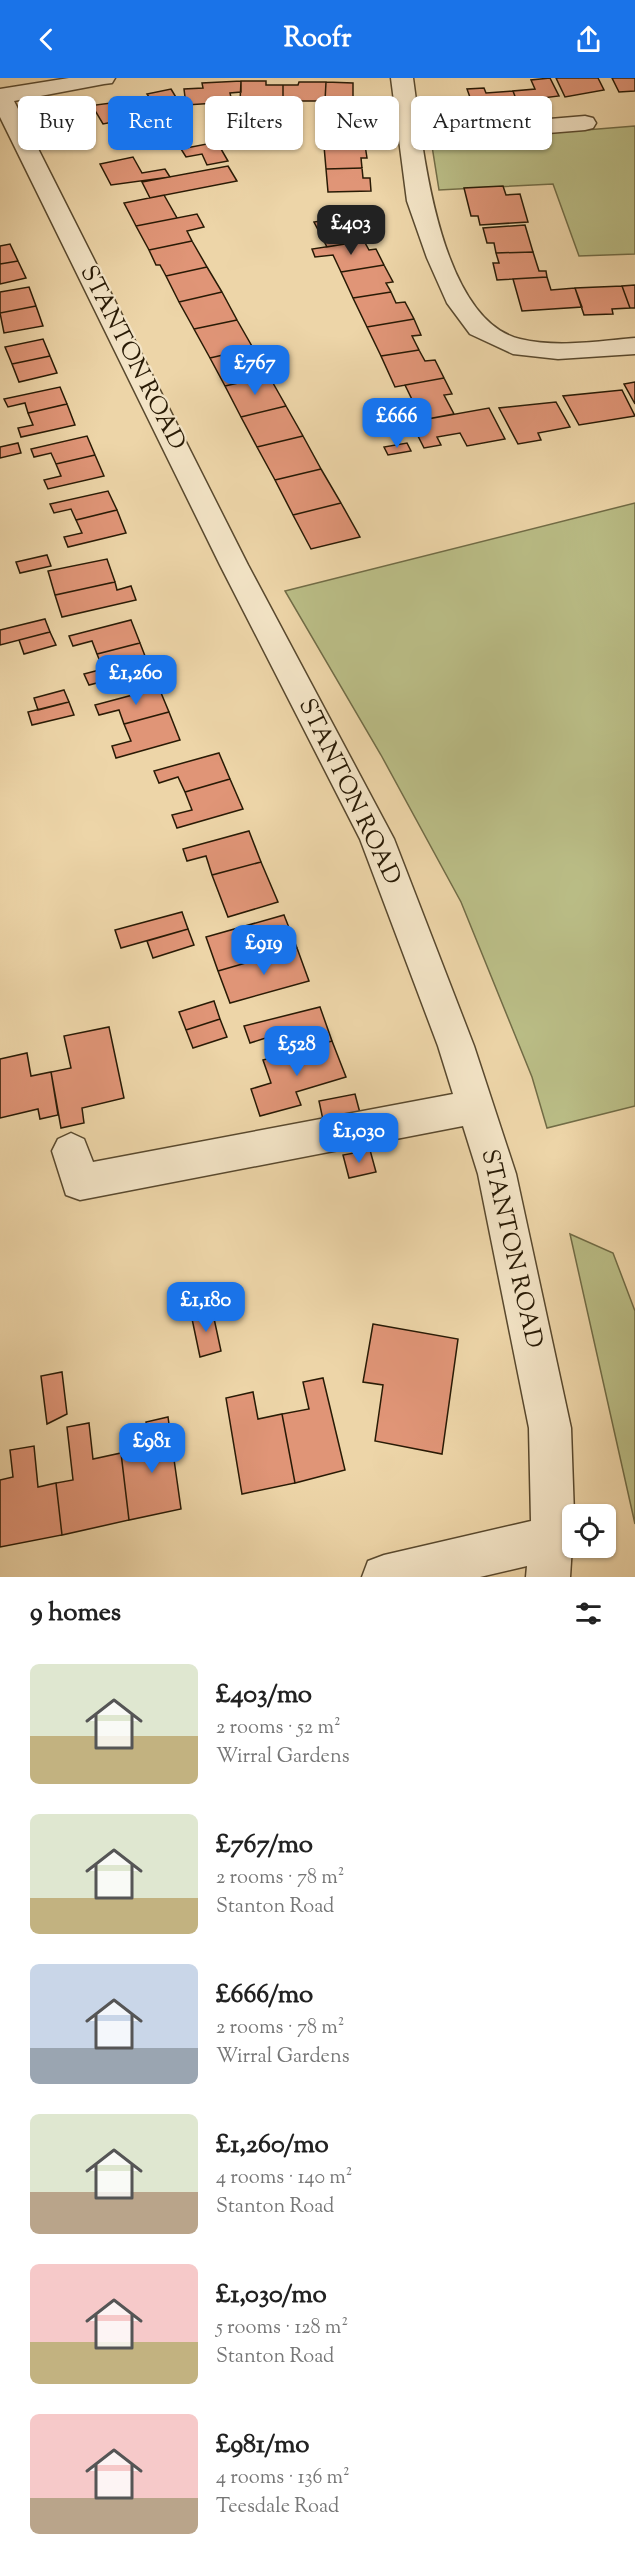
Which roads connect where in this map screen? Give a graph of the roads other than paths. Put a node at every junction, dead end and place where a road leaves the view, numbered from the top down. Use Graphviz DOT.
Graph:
graph roads {
  1 [pos="104,78"];
  2 [pos="402,78"];
  3 [pos="0,96"];
  4 [pos="585,123"];
  5 [pos="552,126"];
  6 [pos="411,131"];
  7 [pos="413,150"];
  8 [pos="635,346"];
  9 [pos="476,1107"];
  10 [pos="71,1151"];
  11 [pos="550,1557"];
  12 [pos="384,1577"];
  1 -- 3 [label="street"];
  2 -- 6 [label="street"];
  3 -- 9 [label="street, STANTON ROAD"];
  4 -- 5 [label="street"];
  7 -- 8 [label="street"];
  9 -- 10 [label="street"];
  9 -- 11 [label="street, STANTON ROAD"];
  11 -- 12 [label="street"];
}
